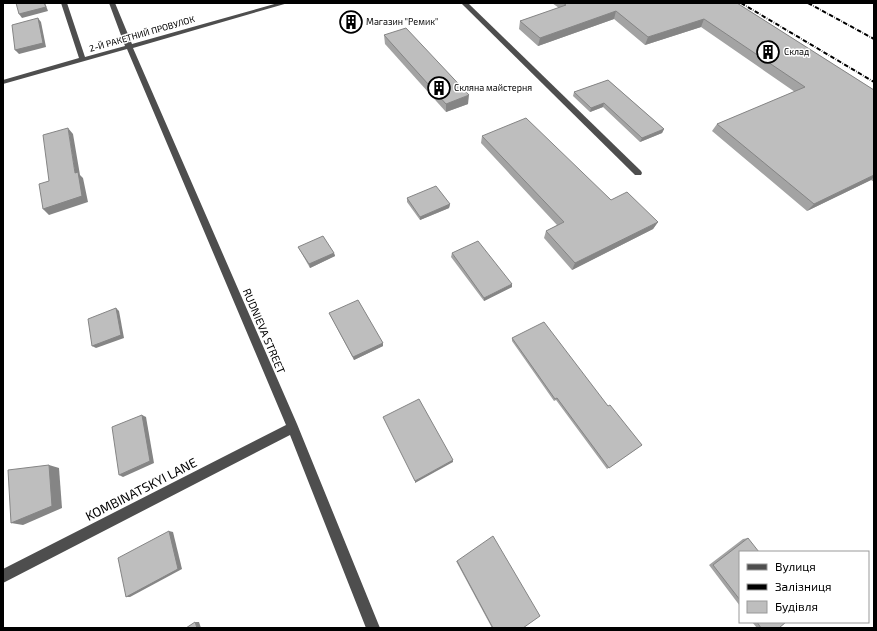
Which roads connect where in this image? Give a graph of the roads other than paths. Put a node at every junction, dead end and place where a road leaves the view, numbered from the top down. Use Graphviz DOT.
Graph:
graph roads {
  1 [pos="64,3"];
  2 [pos="112,3"];
  3 [pos="286,3"];
  4 [pos="464,3"];
  5 [pos="129,46"];
  6 [pos="83,60"];
  7 [pos="3,82"];
  8 [pos="638,173"];
  9 [pos="293,428"];
  10 [pos="3,576"];
  11 [pos="373,628"];
  1 -- 6 [label="street"];
  2 -- 5 [label="street, RUDNIEVA STREET"];
  3 -- 5 [label="street, 2-Й РАКЕТНИЙ ПРОВУЛОК"];
  4 -- 8 [label="street"];
  5 -- 6 [label="street, 2-Й РАКЕТНИЙ ПРОВУЛОК"];
  5 -- 9 [label="street, RUDNIEVA STREET"];
  6 -- 7 [label="street, 2-Й РАКЕТНИЙ ПРОВУЛОК"];
  9 -- 10 [label="street, KOMBINATSKYI LANE"];
  9 -- 11 [label="street, RUDNIEVA STREET"];
}
